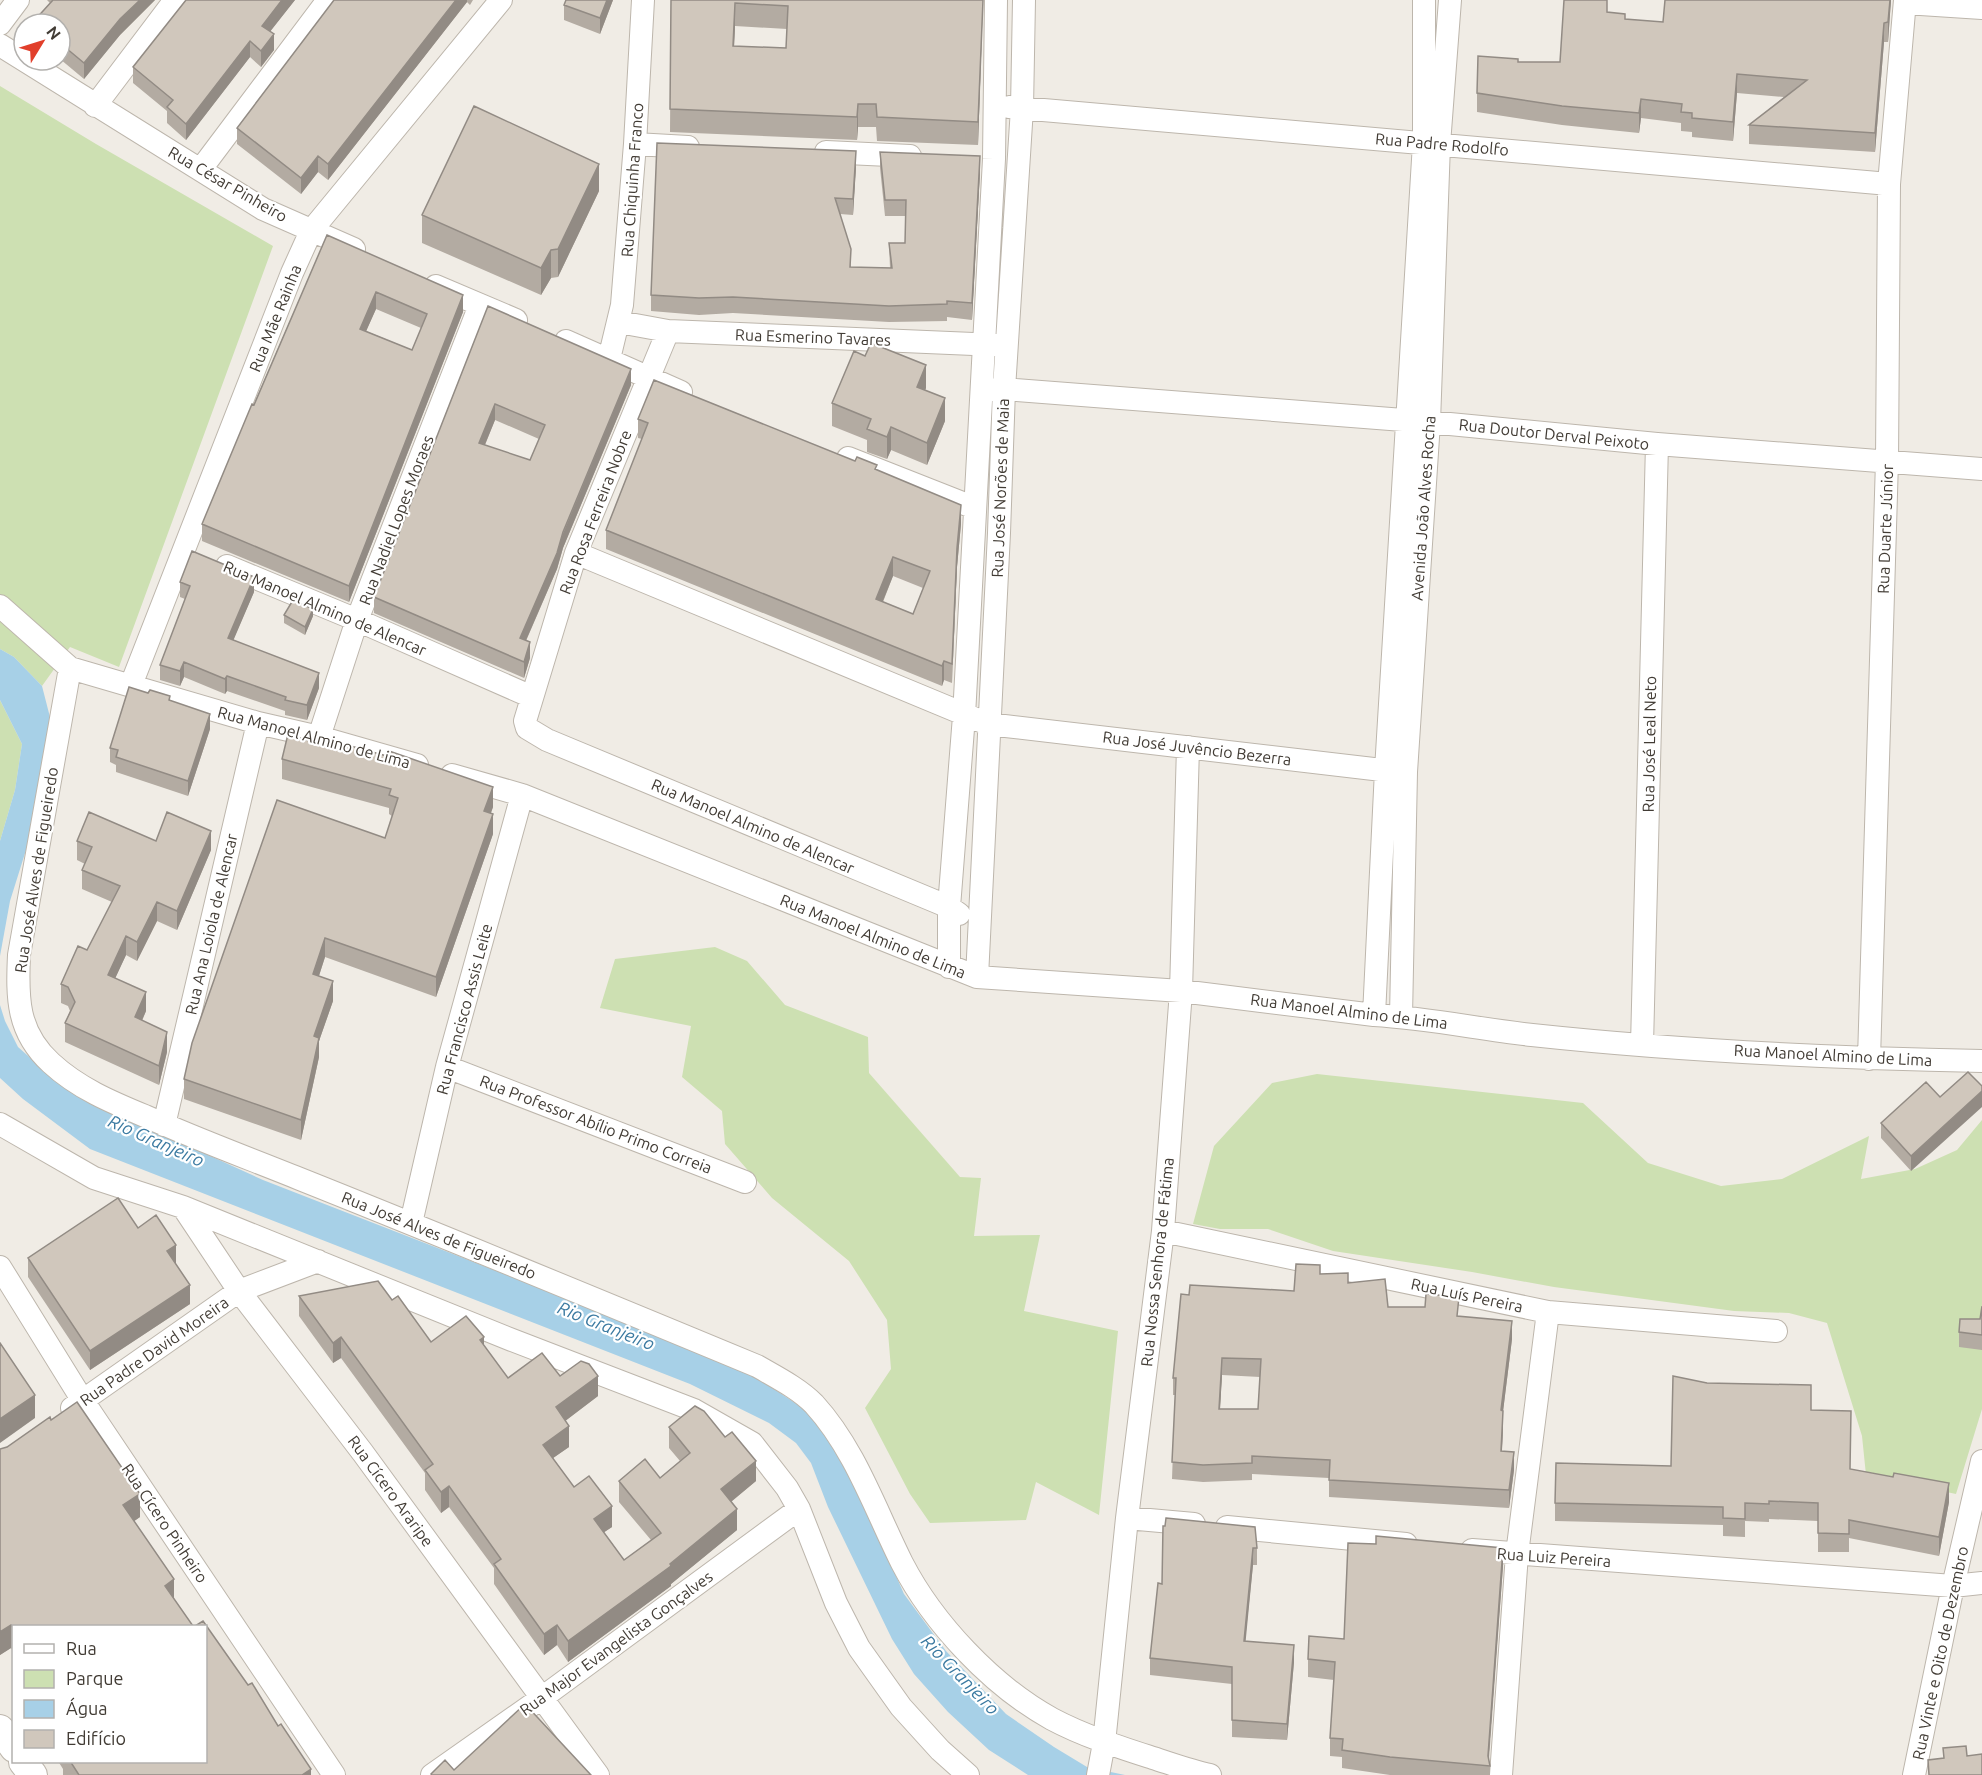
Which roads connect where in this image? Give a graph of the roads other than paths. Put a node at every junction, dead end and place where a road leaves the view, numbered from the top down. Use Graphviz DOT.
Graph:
graph roads {
  1 [pos="18,0"];
  2 [pos="175,0"];
  3 [pos="328,0"];
  4 [pos="501,0"];
  5 [pos="643,0"];
  6 [pos="996,0"];
  7 [pos="1024,0"];
  8 [pos="1425,0"];
  9 [pos="1905,1"];
  10 [pos="1450,3"];
  11 [pos="1982,8"];
  12 [pos="0,24"];
  13 [pos="0,45"];
  14 [pos="995,105"];
  15 [pos="95,106"];
  16 [pos="1022,108"];
  17 [pos="1432,143"];
  18 [pos="635,144"];
  19 [pos="707,147"];
  20 [pos="803,151"];
  21 [pos="934,157"];
  22 [pos="970,158"];
  23 [pos="994,159"];
  24 [pos="1019,161"];
  25 [pos="201,170"];
  26 [pos="1889,184"];
  27 [pos="311,231"];
  28 [pos="374,258"];
  29 [pos="416,277"];
  30 [pos="480,305"];
  31 [pos="619,322"];
  32 [pos="668,331"];
  33 [pos="984,344"];
  34 [pos="1008,345"];
  35 [pos="609,359"];
  36 [pos="648,378"];
  37 [pos="993,389"];
  38 [pos="705,403"];
  39 [pos="1418,421"];
  40 [pos="1657,444"];
  41 [pos="824,449"];
  42 [pos="1887,461"];
  43 [pos="1982,469"];
  44 [pos="975,508"];
  45 [pos="184,548"];
  46 [pos="576,553"];
  47 [pos="0,606"];
  48 [pos="357,620"];
  49 [pos="70,668"];
  50 [pos="131,685"];
  51 [pos="532,697"];
  52 [pos="964,716"];
  53 [pos="258,723"];
  54 [pos="988,724"];
  55 [pos="319,737"];
  56 [pos="1188,747"];
  57 [pos="1396,771"];
  58 [pos="522,795"];
  59 [pos="949,907"];
  60 [pos="978,927"];
  61 [pos="949,967"];
  62 [pos="977,977"];
  63 [pos="1182,991"];
  64 [pos="1374,1015"];
  65 [pos="1401,1016"];
  66 [pos="1642,1045"];
  67 [pos="1869,1059"];
  68 [pos="1982,1061"];
  69 [pos="447,1066"];
  70 [pos="0,1124"];
  71 [pos="164,1125"];
  72 [pos="745,1182"];
  73 [pos="183,1206"];
  74 [pos="411,1223"];
  75 [pos="1162,1231"];
  76 [pos="318,1261"];
  77 [pos="0,1267"];
  78 [pos="239,1291"];
  79 [pos="1548,1312"];
  80 [pos="1776,1331"];
  81 [pos="83,1401"];
  82 [pos="55,1420"];
  83 [pos="1982,1461"];
  84 [pos="800,1509"];
  85 [pos="1127,1518"];
  86 [pos="1422,1545"];
  87 [pos="1446,1548"];
  88 [pos="1517,1554"];
  89 [pos="1982,1583"];
  90 [pos="1953,1586"];
  91 [pos="543,1697"];
  92 [pos="0,1730"];
  93 [pos="12,1745"];
  94 [pos="1101,1759"];
  95 [pos="334,1775"];
  96 [pos="432,1775"];
  97 [pos="598,1775"];
  98 [pos="968,1775"];
  99 [pos="1210,1775"];
  100 [pos="1501,1775"];
  101 [pos="1914,1775"];
  1 -- 12 [label="street"];
  2 -- 15 [label="street"];
  3 -- 25 [label="street"];
  4 -- 27 [label="street, Rua Mãe Rainha"];
  5 -- 18 [label="street, Rua Chiquinha Franco"];
  6 -- 14 [label="street, Rua José Norões de Maia"];
  7 -- 16 [label="street, Rua José Norões de Maia"];
  8 -- 10 [label="street"];
  8 -- 17 [label="street, Avenida João Alves Rocha"];
  9 -- 11 [label="street"];
  9 -- 26 [label="street, Rua Duarte Júnior"];
  10 -- 17 [label="street, Avenida João Alves Rocha"];
  13 -- 15 [label="street, Rua César Pinheiro"];
  14 -- 16 [label="street, Rua Padre Rodolfo"];
  14 -- 23 [label="street, Rua José Norões de Maia"];
  15 -- 25 [label="street, Rua César Pinheiro"];
  16 -- 17 [label="street, Rua Padre Rodolfo"];
  16 -- 24 [label="street, Rua José Norões de Maia"];
  17 -- 26 [label="street, Rua Padre Rodolfo"];
  17 -- 39 [label="street, Avenida João Alves Rocha"];
  18 -- 19 [label="street"];
  18 -- 31 [label="street, Rua Chiquinha Franco"];
  20 -- 21 [label="street"];
  22 -- 23 [label="street"];
  23 -- 24 [label="street"];
  23 -- 33 [label="street, Rua José Norões de Maia"];
  24 -- 34 [label="street, Rua José Norões de Maia"];
  25 -- 27 [label="street, Rua César Pinheiro"];
  26 -- 42 [label="street, Rua Duarte Júnior"];
  27 -- 28 [label="street, Rua César Pinheiro"];
  27 -- 45 [label="street, Rua Mãe Rainha"];
  29 -- 30 [label="street"];
  30 -- 35 [label="street"];
  30 -- 48 [label="street, Rua Nadiel Lopes Moraes"];
  31 -- 32 [label="street, Rua Esmerino Tavares"];
  31 -- 35 [label="street, Rua Chiquinha Franco"];
  32 -- 33 [label="street, Rua Esmerino Tavares"];
  32 -- 36 [label="street, Rua Rosa Ferreira Nobre"];
  33 -- 34 [label="street, Rua Esmerino Tavares"];
  33 -- 37 [label="street, Rua José Norões de Maia"];
  34 -- 37 [label="street, Rua José Norões de Maia"];
  35 -- 36 [label="street"];
  36 -- 38 [label="street"];
  36 -- 46 [label="street, Rua Rosa Ferreira Nobre"];
  37 -- 39 [label="street, Rua Doutor Derval Peixoto"];
  37 -- 44 [label="street, Rua José Norões de Maia"];
  37 -- 54 [label="street, Rua José Norões de Maia"];
  39 -- 40 [label="street, Rua Doutor Derval Peixoto"];
  39 -- 57 [label="street, Avenida João Alves Rocha"];
  40 -- 42 [label="street, Rua Doutor Derval Peixoto"];
  40 -- 66 [label="street, Rua José Leal Neto"];
  41 -- 44 [label="street"];
  42 -- 43 [label="street, Rua Doutor Derval Peixoto"];
  42 -- 67 [label="street, Rua Duarte Júnior"];
  44 -- 52 [label="street, Rua José Norões de Maia"];
  45 -- 48 [label="street, Rua Manoel Almino de Alencar"];
  45 -- 50 [label="street, Rua Mãe Rainha"];
  46 -- 51 [label="street, Rua Rosa Ferreira Nobre"];
  46 -- 52 [label="street"];
  47 -- 49 [label="street, Rua Manoel Almino de Lima"];
  48 -- 51 [label="street, Rua Manoel Almino de Alencar"];
  48 -- 55 [label="street, Rua Nadiel Lopes Moraes"];
  49 -- 50 [label="street, Rua Manoel Almino de Lima"];
  49 -- 71 [label="street, Rua José Alves de Figueiredo"];
  50 -- 53 [label="street, Rua Manoel Almino de Lima"];
  51 -- 59 [label="street, Rua Manoel Almino de Alencar"];
  52 -- 54 [label="street"];
  52 -- 59 [label="street, Rua José Norões de Maia"];
  53 -- 55 [label="street, Rua Manoel Almino de Lima"];
  53 -- 71 [label="street, Rua Ana Loiola de Alencar"];
  54 -- 56 [label="street, Rua José Juvêncio Bezerra"];
  54 -- 60 [label="street, Rua José Norões de Maia"];
  55 -- 58 [label="street, Rua Manoel Almino de Lima"];
  56 -- 57 [label="street, Rua José Juvêncio Bezerra"];
  56 -- 63 [label="street, Rua Nossa Senhora de Fátima"];
  57 -- 64 [label="street, Avenida João Alves Rocha"];
  57 -- 65 [label="street, Avenida João Alves Rocha"];
  58 -- 61 [label="street, Rua Manoel Almino de Lima"];
  58 -- 69 [label="street, Rua Francisco Assis Leite"];
  59 -- 60 [label="street, Rua Manoel Almino de Alencar"];
  59 -- 61 [label="street, Rua José Norões de Maia"];
  60 -- 62 [label="street, Rua José Norões de Maia"];
  61 -- 62 [label="street, Rua Manoel Almino de Lima"];
  62 -- 63 [label="street, Rua Manoel Almino de Lima"];
  63 -- 64 [label="street, Rua Manoel Almino de Lima"];
  63 -- 75 [label="street, Rua Nossa Senhora de Fátima"];
  64 -- 65 [label="street, Rua Manoel Almino de Lima"];
  65 -- 66 [label="street, Rua Manoel Almino de Lima"];
  66 -- 67 [label="street, Rua Manoel Almino de Lima"];
  67 -- 68 [label="street, Rua Manoel Almino de Lima"];
  69 -- 72 [label="street, Rua Professor Abílio Primo Correia"];
  69 -- 74 [label="street, Rua Francisco Assis Leite"];
  70 -- 73 [label="street"];
  71 -- 74 [label="street, Rua José Alves de Figueiredo"];
  73 -- 76 [label="street"];
  73 -- 78 [label="street, Rua Cícero Araripe"];
  74 -- 94 [label="street, Rua José Alves de Figueiredo"];
  75 -- 79 [label="street, Rua Luís Pereira"];
  75 -- 85 [label="street, Rua Nossa Senhora de Fátima"];
  76 -- 78 [label="street, Rua Padre David Moreira"];
  76 -- 84 [label="street"];
  77 -- 81 [label="street, Rua Cícero Pinheiro"];
  78 -- 81 [label="street, Rua Padre David Moreira"];
  78 -- 91 [label="street, Rua Cícero Araripe"];
  79 -- 80 [label="street, Rua Luís Pereira"];
  79 -- 88 [label="street"];
  81 -- 82 [label="street, Rua Padre David Moreira"];
  81 -- 95 [label="street, Rua Cícero Pinheiro"];
  83 -- 90 [label="street, Rua Vinte e Oito de Dezembro"];
  84 -- 91 [label="street, Rua Major Evangelista Gonçalves"];
  84 -- 98 [label="street"];
  85 -- 86 [label="street"];
  85 -- 94 [label="street, Rua Nossa Senhora de Fátima"];
  87 -- 88 [label="street, Rua Luiz Pereira"];
  88 -- 90 [label="street, Rua Luiz Pereira"];
  88 -- 100 [label="street"];
  89 -- 90 [label="street, Rua Luiz Pereira"];
  90 -- 101 [label="street, Rua Vinte e Oito de Dezembro"];
  91 -- 96 [label="street, Rua Major Evangelista Gonçalves"];
  91 -- 97 [label="street, Rua Cícero Araripe"];
  92 -- 93 [label="street"];
  94 -- 99 [label="street, Rua José Alves de Figueiredo"];
}
